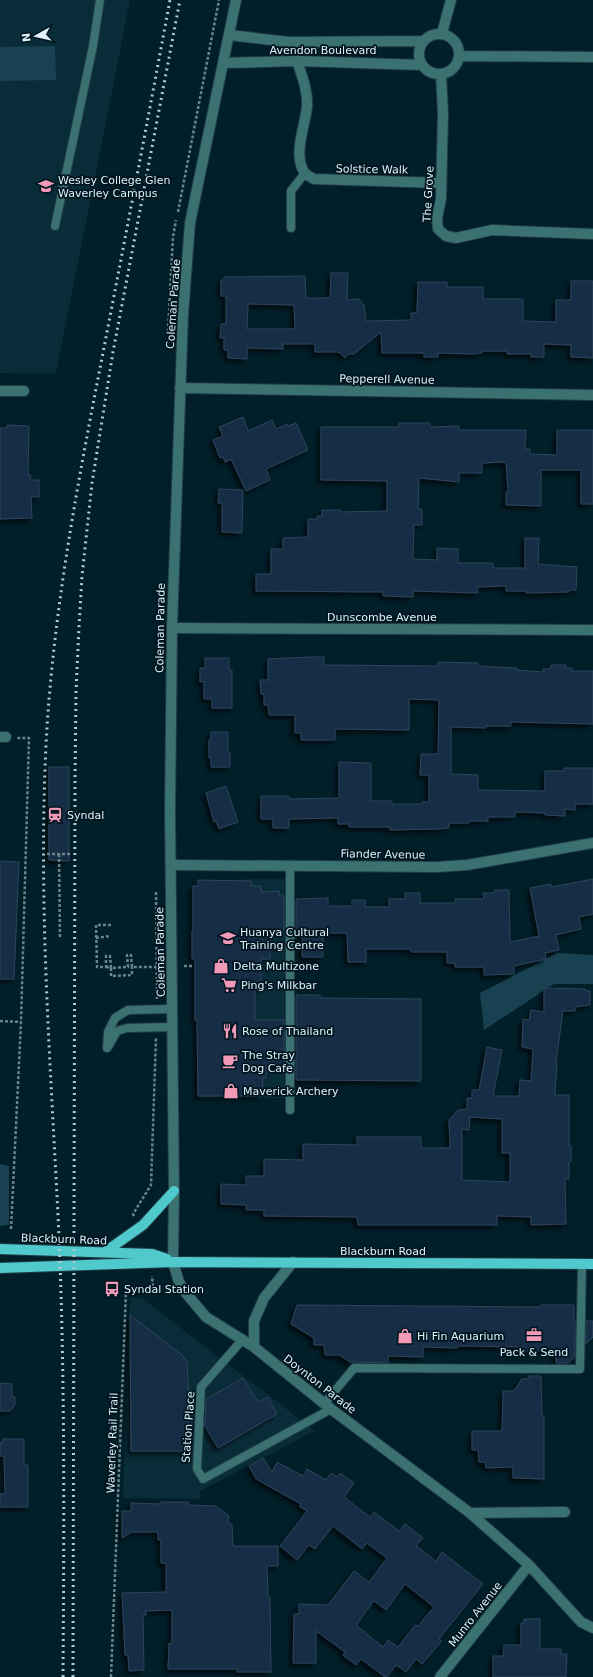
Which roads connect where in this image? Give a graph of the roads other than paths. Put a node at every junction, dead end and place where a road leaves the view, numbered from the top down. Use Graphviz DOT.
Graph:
graph roads {
  1 [pos="100,0"];
  2 [pos="236,0"];
  3 [pos="451,0"];
  4 [pos="442,33"];
  5 [pos="229,35"];
  6 [pos="423,41"];
  7 [pos="459,56"];
  8 [pos="593,57"];
  9 [pos="297,61"];
  10 [pos="224,63"];
  11 [pos="422,64"];
  12 [pos="441,74"];
  13 [pos="305,173"];
  14 [pos="441,182"];
  15 [pos="55,226"];
  16 [pos="290,228"];
  17 [pos="593,234"];
  18 [pos="180,388"];
  19 [pos="0,391"];
  20 [pos="24,391"];
  21 [pos="593,394"];
  22 [pos="172,628"];
  23 [pos="593,630"];
  24 [pos="593,843"];
  25 [pos="171,865"];
  26 [pos="290,865"];
  27 [pos="172,1009"];
  28 [pos="173,1027"];
  29 [pos="290,1110"];
  30 [pos="174,1191"];
  31 [pos="0,1249"];
  32 [pos="105,1252"];
  33 [pos="173,1262"];
  34 [pos="293,1262"];
  35 [pos="582,1264"];
  36 [pos="593,1264"];
  37 [pos="0,1268"];
  38 [pos="243,1339"];
  39 [pos="254,1347"];
  40 [pos="328,1406"];
  41 [pos="564,1512"];
  42 [pos="470,1513"];
  43 [pos="529,1565"];
  44 [pos="593,1628"];
  45 [pos="440,1677"];
  1 -- 15 [label="lane"];
  2 -- 5 [label="street, Coleman Parade"];
  3 -- 4 [label="street"];
  4 -- 6 [label="street"];
  4 -- 7 [label="street"];
  5 -- 6 [label="street, Avendon Boulevard"];
  5 -- 10 [label="street, Coleman Parade"];
  6 -- 11 [label="street"];
  7 -- 8 [label="street"];
  7 -- 12 [label="street"];
  9 -- 10 [label="street, Avendon Boulevard"];
  9 -- 11 [label="street, Avendon Boulevard"];
  9 -- 13 [label="street"];
  10 -- 18 [label="street, Coleman Parade"];
  11 -- 12 [label="street"];
  12 -- 14 [label="street, The Grove"];
  13 -- 14 [label="street, Solstice Walk"];
  13 -- 16 [label="lane"];
  14 -- 17 [label="street, The Grove"];
  18 -- 21 [label="street, Pepperell Avenue"];
  18 -- 22 [label="street, Coleman Parade"];
  19 -- 20 [label="street"];
  22 -- 23 [label="street, Dunscombe Avenue"];
  22 -- 25 [label="street, Coleman Parade"];
  24 -- 26 [label="street, Fiander Avenue"];
  25 -- 26 [label="street, Fiander Avenue"];
  25 -- 27 [label="street, Coleman Parade"];
  26 -- 29 [label="lane"];
  27 -- 28 [label="street, Coleman Parade"];
  27 -- 28 [label="lane"];
  28 -- 30 [label="street, Coleman Parade"];
  30 -- 32 [label="main road"];
  30 -- 33 [label="street, Coleman Parade"];
  31 -- 32 [label="main road, Blackburn Road"];
  32 -- 33 [label="main road, Blackburn Road"];
  33 -- 34 [label="main road, Blackburn Road"];
  33 -- 37 [label="main road, Blackburn Road"];
  33 -- 38 [label="street, Doynton Parade"];
  34 -- 35 [label="main road, Blackburn Road"];
  34 -- 39 [label="street"];
  35 -- 36 [label="main road, Blackburn Road"];
  35 -- 40 [label="lane"];
  38 -- 39 [label="street, Doynton Parade"];
  38 -- 40 [label="lane, Station Place"];
  39 -- 40 [label="street, Doynton Parade"];
  40 -- 42 [label="street, Doynton Parade"];
  41 -- 42 [label="street"];
  42 -- 43 [label="street, Doynton Parade"];
  43 -- 44 [label="street, Doynton Parade"];
  43 -- 45 [label="street, Munro Avenue"];
}
